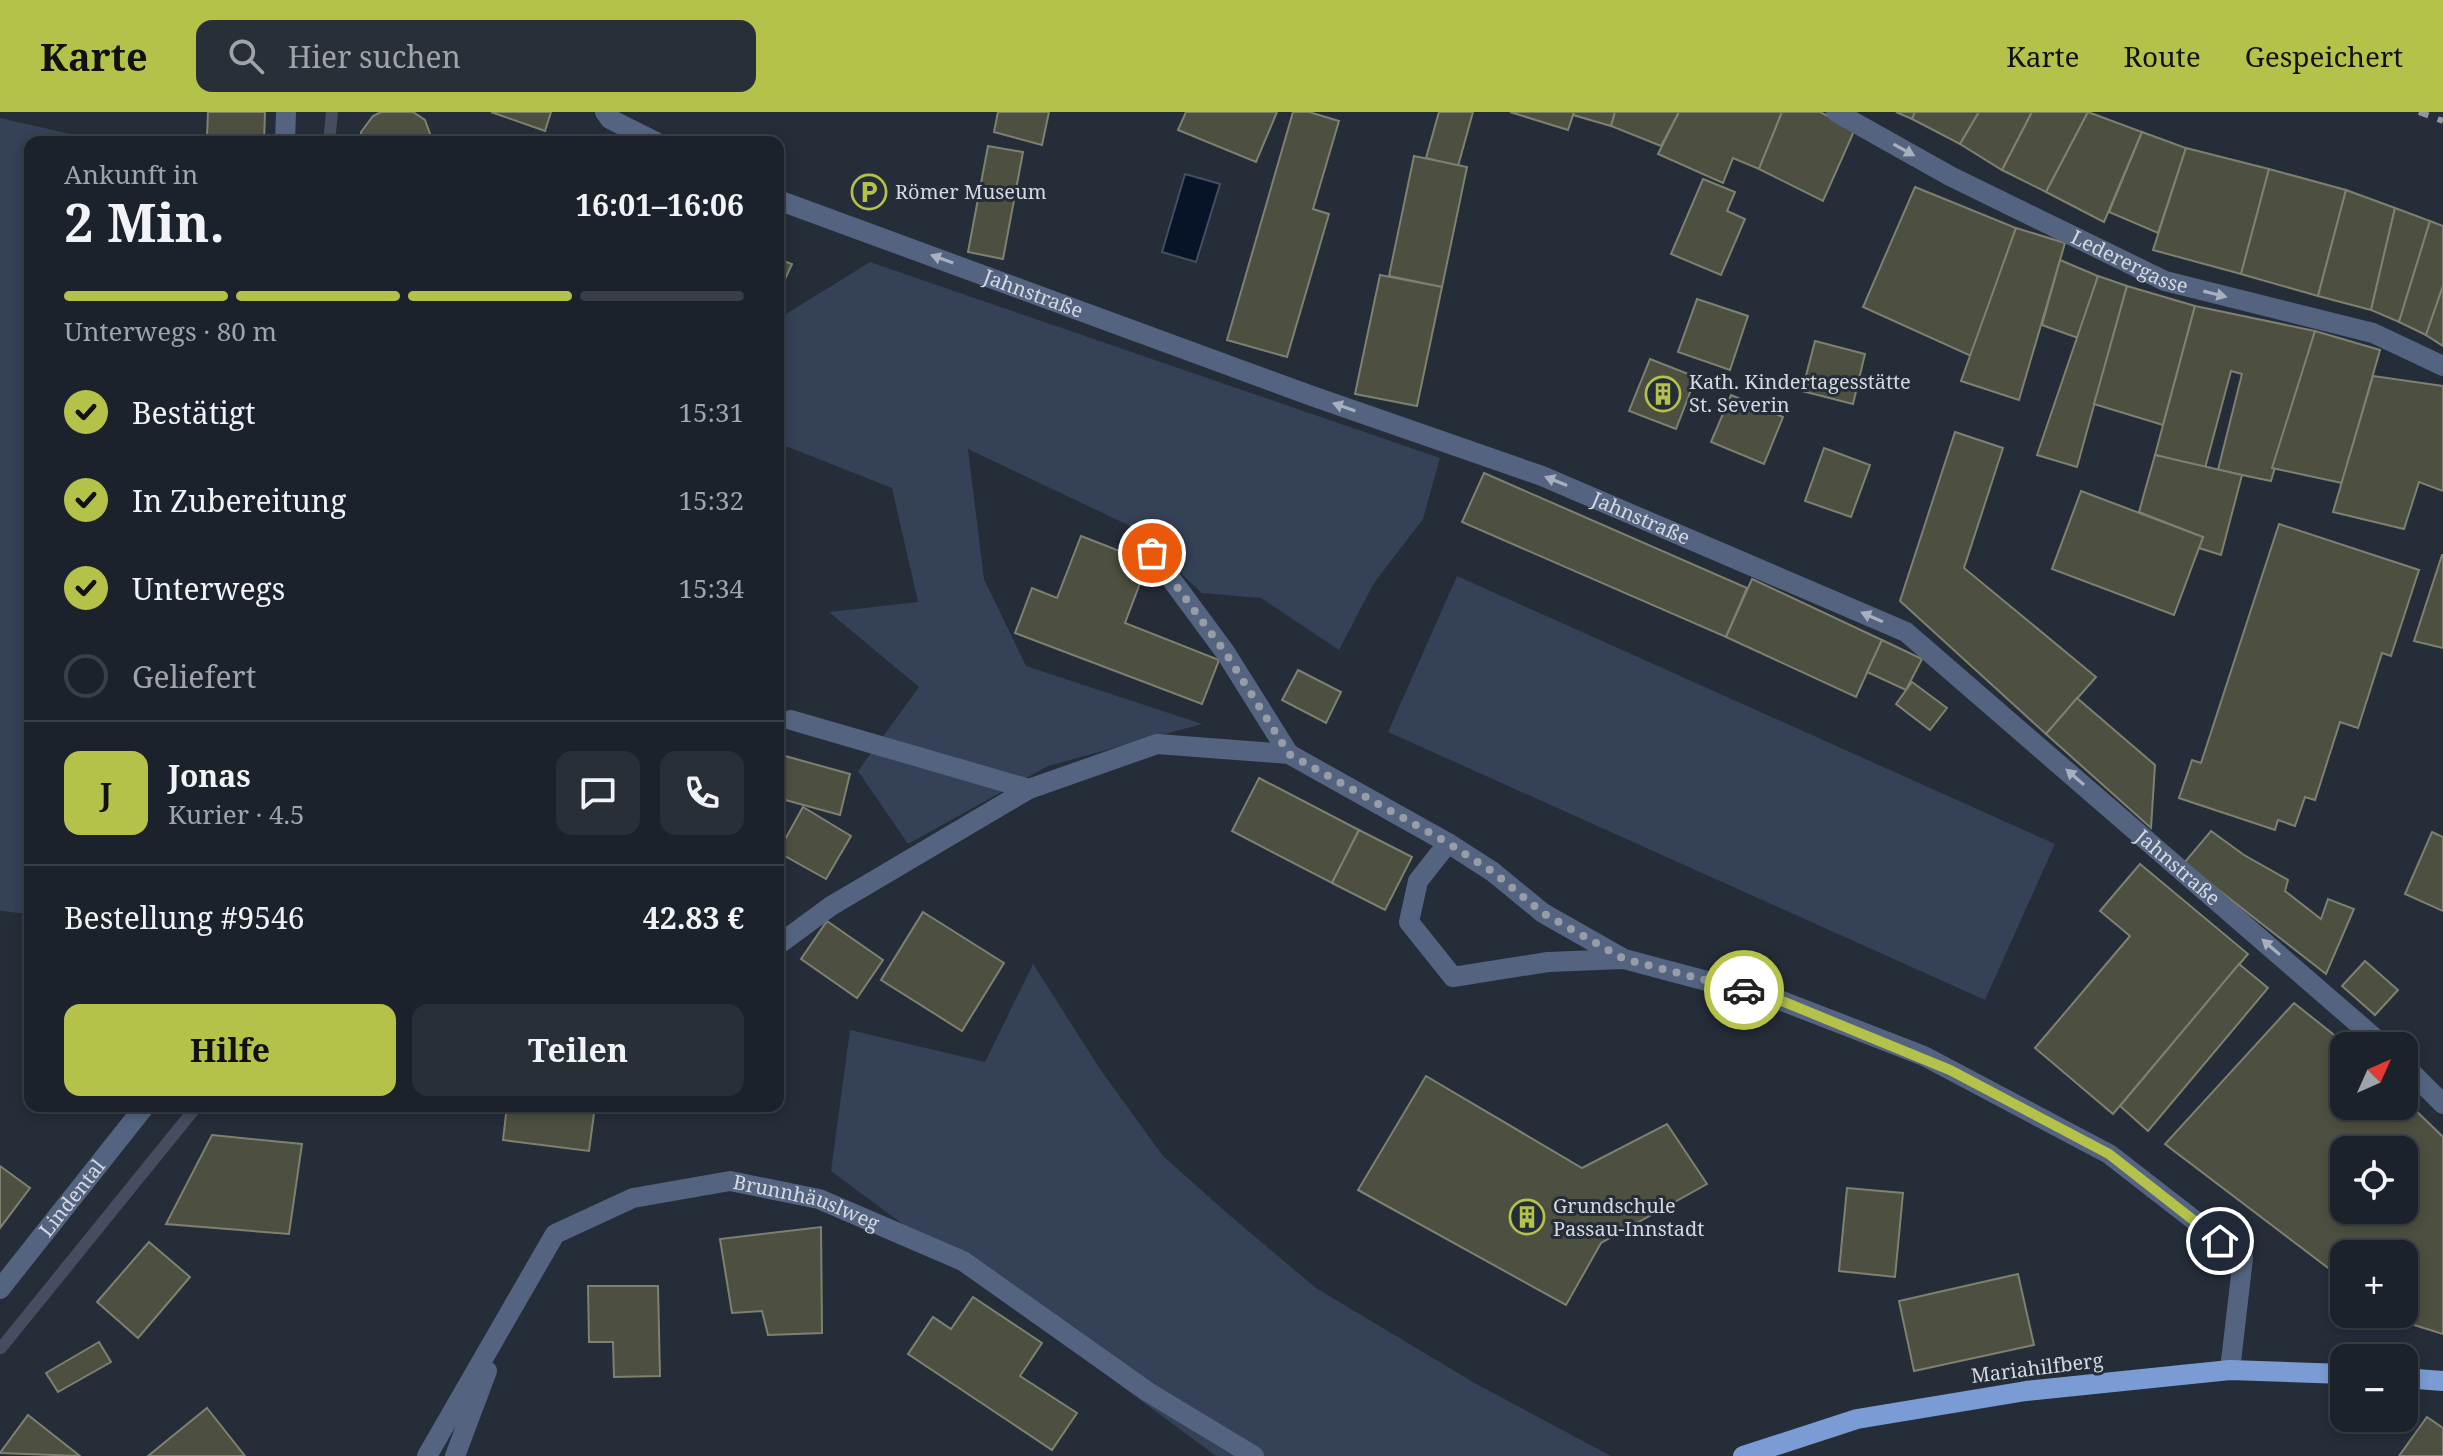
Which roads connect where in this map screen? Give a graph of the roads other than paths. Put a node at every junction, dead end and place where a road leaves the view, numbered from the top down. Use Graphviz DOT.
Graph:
graph roads {
  1 [pos="286,112"];
  2 [pos="605,112"];
  3 [pos="1836,112"];
  4 [pos="285,136"];
  5 [pos="644,136"];
  6 [pos="784,202"];
  7 [pos="2443,366"];
  8 [pos="1152,553"];
  9 [pos="791,720"];
  10 [pos="1289,754"];
  11 [pos="1029,789"];
  12 [pos="1448,843"];
  13 [pos="784,941"];
  14 [pos="1624,959"];
  15 [pos="2368,1032"];
  16 [pos="2418,1079"];
  17 [pos="2443,1104"];
  18 [pos="140,1112"];
  19 [pos="0,1289"];
  20 [pos="506,1318"];
  21 [pos="2230,1370"];
  22 [pos="2330,1374"];
  23 [pos="2418,1379"];
  24 [pos="2443,1381"];
  25 [pos="427,1456"];
  26 [pos="455,1456"];
  27 [pos="1254,1456"];
  28 [pos="1743,1456"];
  1 -- 4 [label="street"];
  2 -- 5 [label="street"];
  3 -- 7 [label="street, Lederergasse, one-way"];
  15 -- 6 [label="street, Jahnstraße, one-way"];
  8 -- 10 [label="street"];
  9 -- 11 [label="street"];
  10 -- 11 [label="street"];
  10 -- 12 [label="street"];
  11 -- 13 [label="street"];
  12 -- 14 [label="street"];
  12 -- 14 [label="street"];
  14 -- 21 [label="street"];
  16 -- 17 [label="street"];
  18 -- 19 [label="street, Lindental"];
  20 -- 25 [label="street, Brunnhäuslweg"];
  20 -- 26 [label="street"];
  20 -- 27 [label="street, Brunnhäuslweg"];
  21 -- 22 [label="main road, Mariahilfberg"];
  21 -- 28 [label="main road, Mariahilfberg"];
  23 -- 24 [label="main road"];
}
